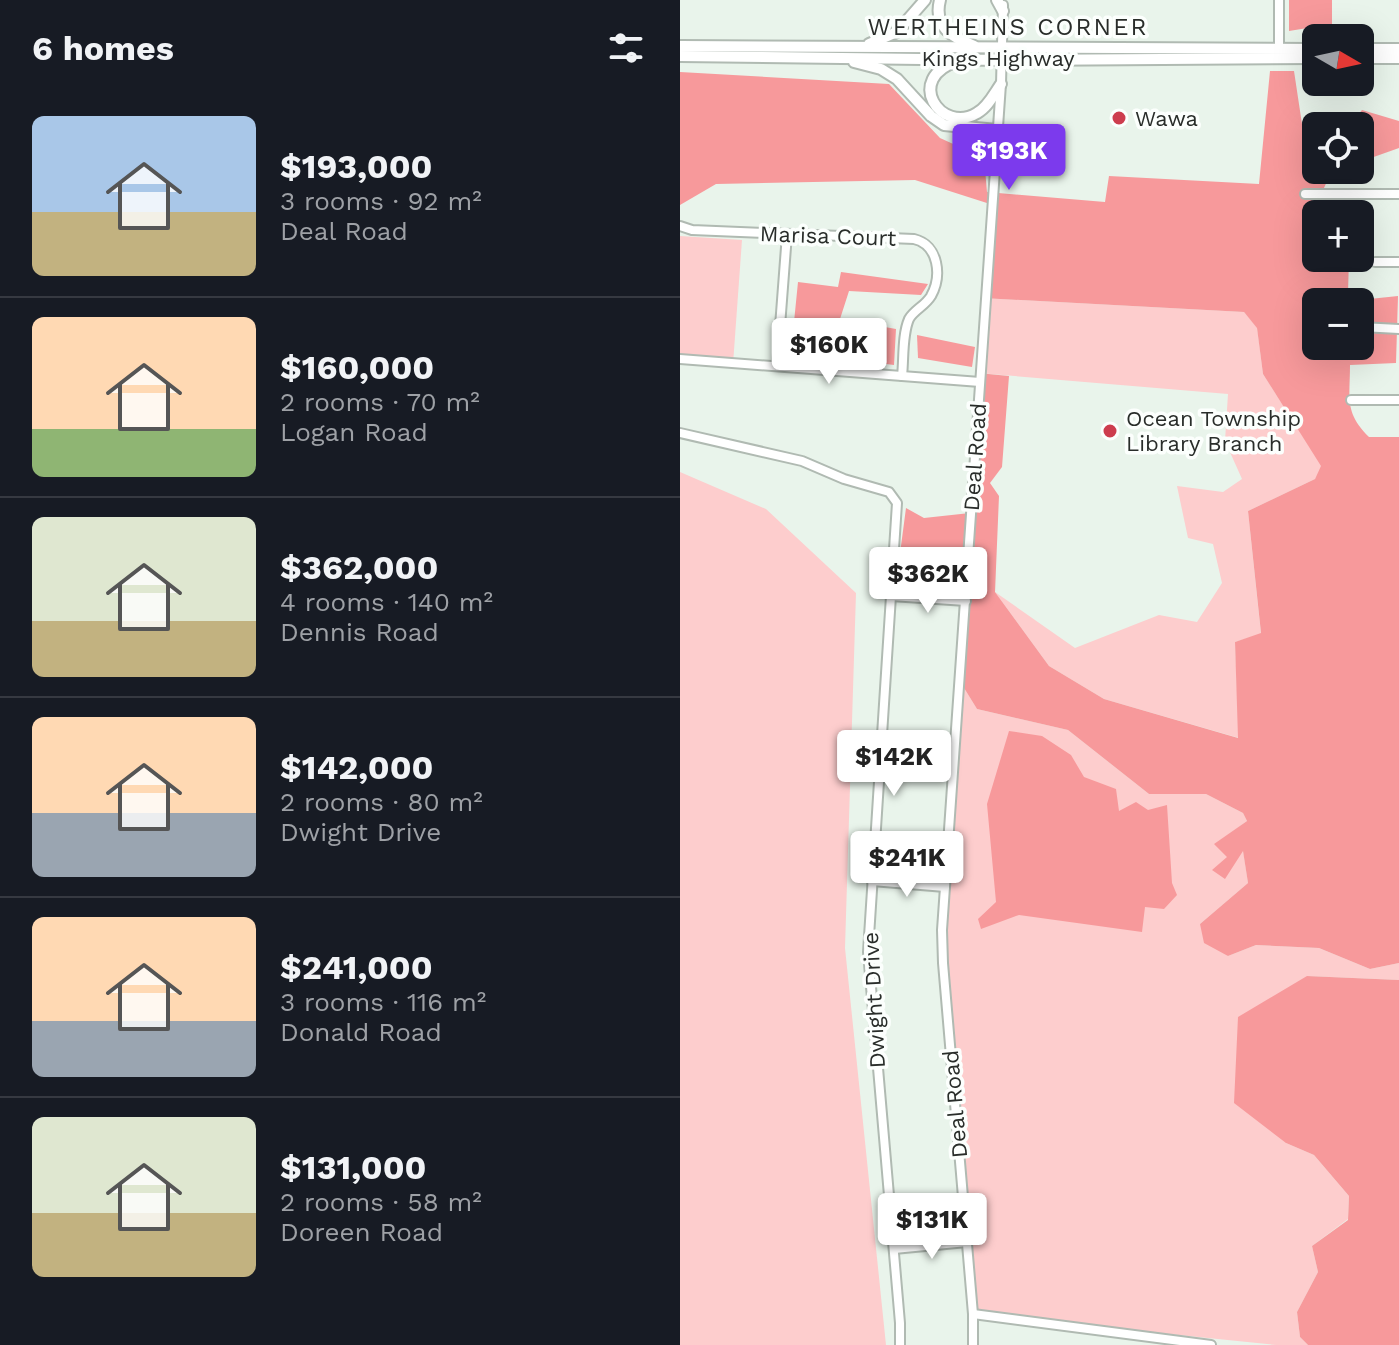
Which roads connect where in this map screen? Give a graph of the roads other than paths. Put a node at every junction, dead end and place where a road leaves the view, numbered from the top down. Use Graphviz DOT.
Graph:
graph roads {
  1 [pos="925,0"];
  2 [pos="940,0"];
  3 [pos="1279,0"];
  4 [pos="1001,4"];
  5 [pos="680,46"];
  6 [pos="855,47"];
  7 [pos="1001,47"];
  8 [pos="980,48"];
  9 [pos="1279,49"];
  10 [pos="1302,49"];
  11 [pos="1374,49"];
  12 [pos="1399,49"];
  13 [pos="680,56"];
  14 [pos="821,56"];
  15 [pos="971,58"];
  16 [pos="1302,58"];
  17 [pos="1374,58"];
  18 [pos="1399,58"];
  19 [pos="1001,60"];
  20 [pos="1001,84"];
  21 [pos="997,130"];
  22 [pos="1305,194"];
  23 [pos="1399,194"];
  24 [pos="680,226"];
  25 [pos="787,234"];
  26 [pos="1375,262"];
  27 [pos="1399,262"];
  28 [pos="1374,328"];
  29 [pos="1399,329"];
  30 [pos="680,359"];
  31 [pos="777,366"];
  32 [pos="902,376"];
  33 [pos="980,382"];
  34 [pos="1351,400"];
  35 [pos="1399,400"];
  36 [pos="680,433"];
  37 [pos="891,596"];
  38 [pos="966,601"];
  39 [pos="872,881"];
  40 [pos="945,887"];
  41 [pos="967,1242"];
  42 [pos="894,1249"];
  43 [pos="973,1314"];
  44 [pos="900,1345"];
  45 [pos="973,1345"];
  46 [pos="1211,1345"];
  1 -- 6 [label="main road"];
  2 -- 8 [label="main road"];
  3 -- 9 [label="street"];
  4 -- 7 [label="street, Deal Road"];
  5 -- 6 [label="main road, Kings Highway"];
  6 -- 8 [label="main road, Kings Highway"];
  7 -- 8 [label="main road, Kings Highway"];
  7 -- 9 [label="main road, Kings Highway"];
  7 -- 19 [label="street, Deal Road"];
  9 -- 10 [label="main road, Kings Highway"];
  11 -- 12 [label="main road"];
  13 -- 14 [label="main road, Kings Highway"];
  14 -- 15 [label="main road, Kings Highway"];
  14 -- 21 [label="main road"];
  15 -- 19 [label="main road, Kings Highway"];
  15 -- 20 [label="main road"];
  16 -- 19 [label="main road, Kings Highway"];
  17 -- 18 [label="main road"];
  19 -- 20 [label="street, Deal Road"];
  20 -- 21 [label="street, Deal Road"];
  21 -- 33 [label="street, Deal Road"];
  22 -- 23 [label="street"];
  24 -- 25 [label="street, Marisa Court"];
  25 -- 31 [label="street"];
  25 -- 32 [label="street, Marisa Court"];
  26 -- 27 [label="street"];
  28 -- 29 [label="street"];
  30 -- 31 [label="street"];
  31 -- 32 [label="street"];
  32 -- 33 [label="street"];
  33 -- 38 [label="street, Deal Road"];
  34 -- 35 [label="street"];
  36 -- 37 [label="street, Dwight Drive"];
  37 -- 38 [label="street"];
  37 -- 39 [label="street, Dwight Drive"];
  38 -- 40 [label="street, Deal Road"];
  39 -- 40 [label="street"];
  39 -- 42 [label="street, Dwight Drive"];
  40 -- 41 [label="street, Deal Road"];
  41 -- 42 [label="street"];
  41 -- 43 [label="street, Deal Road"];
  42 -- 44 [label="street, Dwight Drive"];
  43 -- 45 [label="street, Deal Road"];
  43 -- 46 [label="street"];
}
